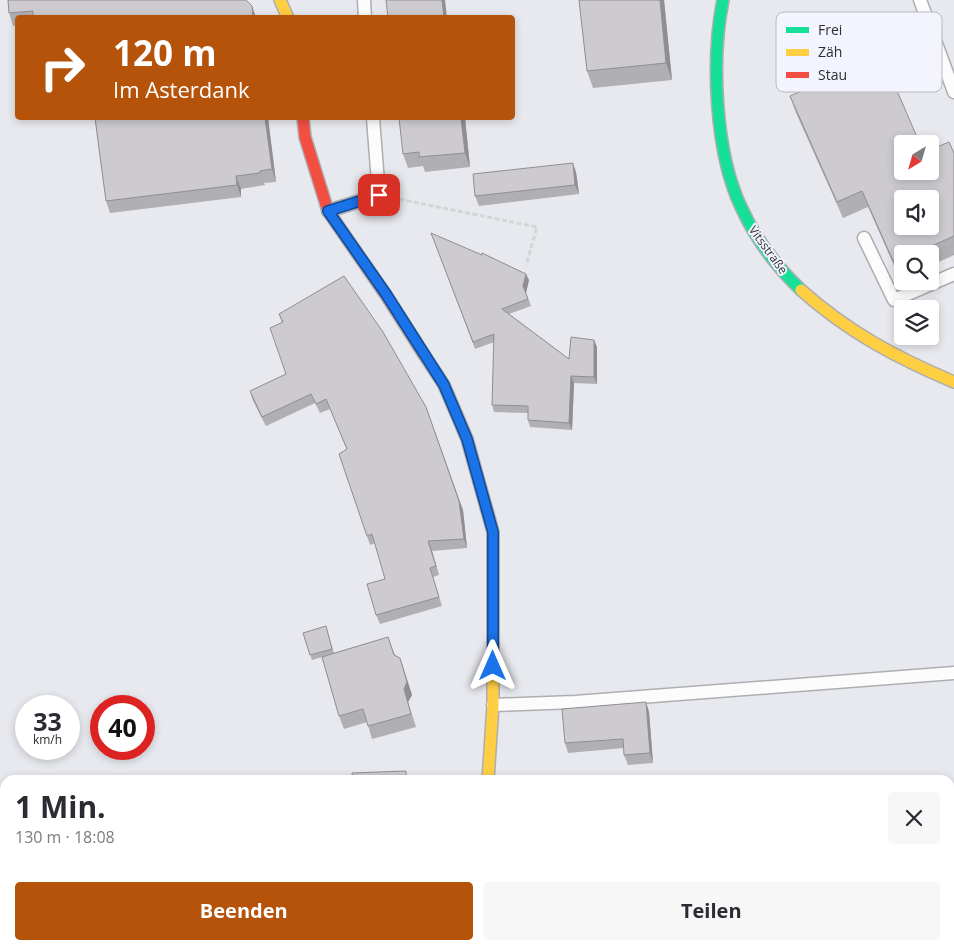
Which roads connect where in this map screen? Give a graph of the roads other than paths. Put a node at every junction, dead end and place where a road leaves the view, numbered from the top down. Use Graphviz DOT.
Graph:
graph roads {
  1 [pos="280,0"];
  2 [pos="364,0"];
  3 [pos="724,0"];
  4 [pos="920,0"];
  5 [pos="924,12"];
  6 [pos="287,15"];
  7 [pos="365,15"];
  8 [pos="942,60"];
  9 [pos="954,92"];
  10 [pos="303,120"];
  11 [pos="373,120"];
  12 [pos="328,211"];
  13 [pos="864,238"];
  14 [pos="954,274"];
  15 [pos="954,382"];
  16 [pos="954,673"];
  17 [pos="493,704"];
  18 [pos="488,775"];
  1 -- 6 [label="street"];
  2 -- 7 [label="lane"];
  3 -- 15 [label="street, Vitsstraße"];
  4 -- 5 [label="lane"];
  8 -- 9 [label="lane"];
  10 -- 12 [label="street"];
  11 -- 12 [label="lane"];
  12 -- 17 [label="street"];
  13 -- 14 [label="lane"];
  16 -- 17 [label="lane"];
  17 -- 18 [label="street"];
}
